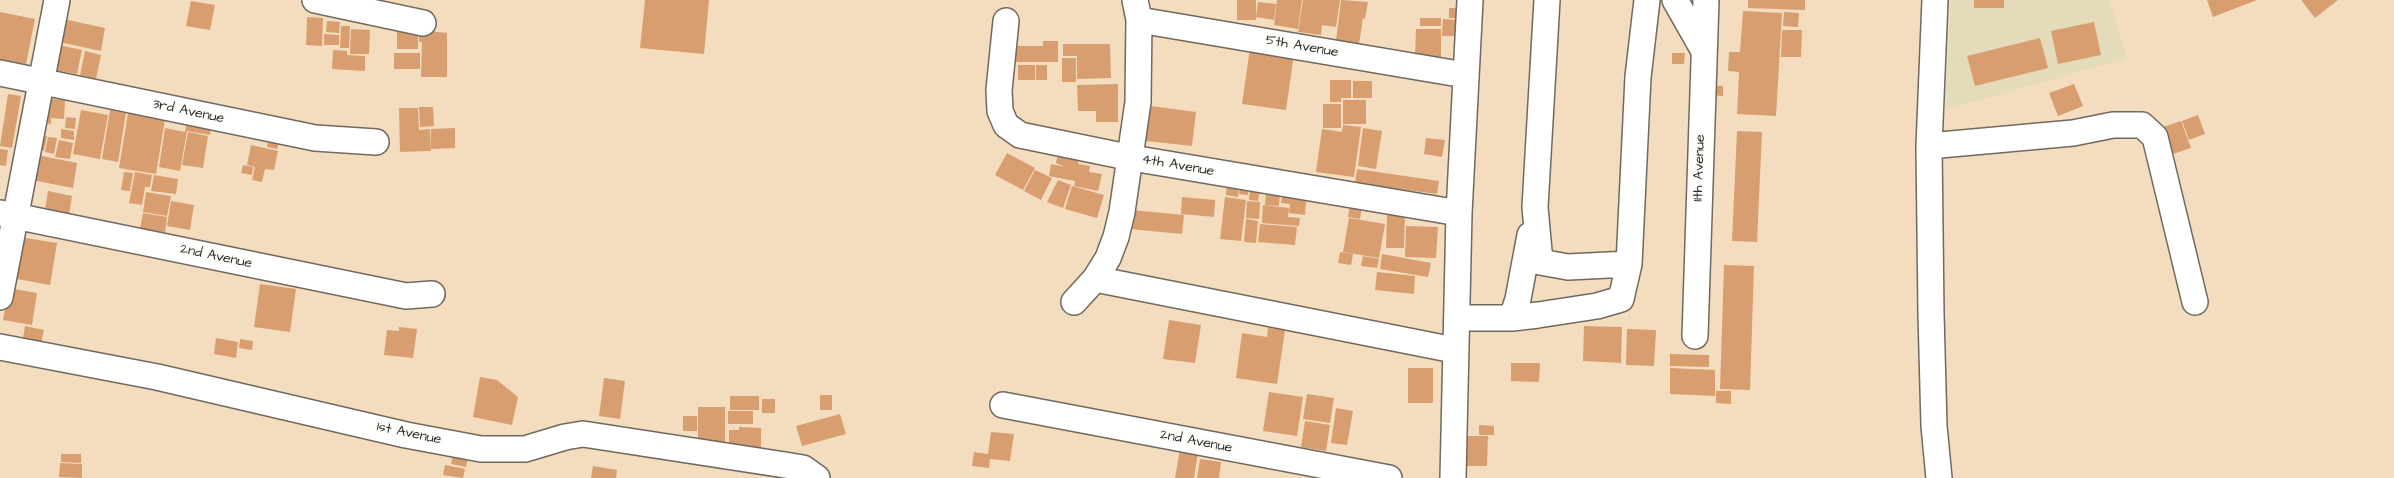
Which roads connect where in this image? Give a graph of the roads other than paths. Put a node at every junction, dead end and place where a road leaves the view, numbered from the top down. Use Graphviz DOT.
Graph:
graph roads {
  1 [pos="57,0"];
  2 [pos="315,0"];
  3 [pos="1470,0"];
  4 [pos="1547,0"];
  5 [pos="1647,0"];
  6 [pos="1675,0"];
  7 [pos="1706,0"];
  8 [pos="1935,0"];
  9 [pos="1137,10"];
  10 [pos="1006,21"];
  11 [pos="423,22"];
  12 [pos="1704,51"];
  13 [pos="0,73"];
  14 [pos="1466,75"];
  15 [pos="40,81"];
  16 [pos="376,142"];
  17 [pos="1929,146"];
  18 [pos="1132,158"];
  19 [pos="1535,207"];
  20 [pos="1458,213"];
  21 [pos="8,215"];
  22 [pos="1628,264"];
  23 [pos="1096,279"];
  24 [pos="432,294"];
  25 [pos="0,297"];
  26 [pos="1074,302"];
  27 [pos="2195,302"];
  28 [pos="1457,318"];
  29 [pos="1512,318"];
  30 [pos="1695,336"];
  31 [pos="0,348"];
  32 [pos="1454,350"];
  33 [pos="1003,405"];
  34 [pos="817,478"];
  35 [pos="1389,478"];
  36 [pos="1453,478"];
  37 [pos="1939,478"];
  1 -- 15 [label="street"];
  2 -- 11 [label="street"];
  3 -- 14 [label="street"];
  4 -- 19 [label="street"];
  5 -- 22 [label="street"];
  6 -- 12 [label="street"];
  7 -- 12 [label="street, 11th Avenue"];
  8 -- 17 [label="street"];
  9 -- 14 [label="street, 5th Avenue"];
  9 -- 18 [label="street"];
  10 -- 18 [label="street, 4th Avenue"];
  12 -- 30 [label="street, 11th Avenue"];
  13 -- 15 [label="street, 3rd Avenue"];
  14 -- 20 [label="street"];
  15 -- 16 [label="street, 3rd Avenue"];
  15 -- 21 [label="street"];
  17 -- 27 [label="street"];
  17 -- 37 [label="street"];
  18 -- 20 [label="street, 4th Avenue"];
  18 -- 23 [label="street"];
  19 -- 22 [label="street"];
  19 -- 29 [label="street"];
  20 -- 28 [label="street"];
  21 -- 24 [label="street, 2nd Avenue"];
  21 -- 25 [label="street"];
  22 -- 29 [label="street"];
  23 -- 26 [label="street"];
  23 -- 32 [label="street"];
  28 -- 29 [label="street"];
  28 -- 32 [label="street"];
  31 -- 34 [label="street, 1st Avenue"];
  32 -- 36 [label="street"];
  33 -- 35 [label="street, 2nd Avenue"];
}
